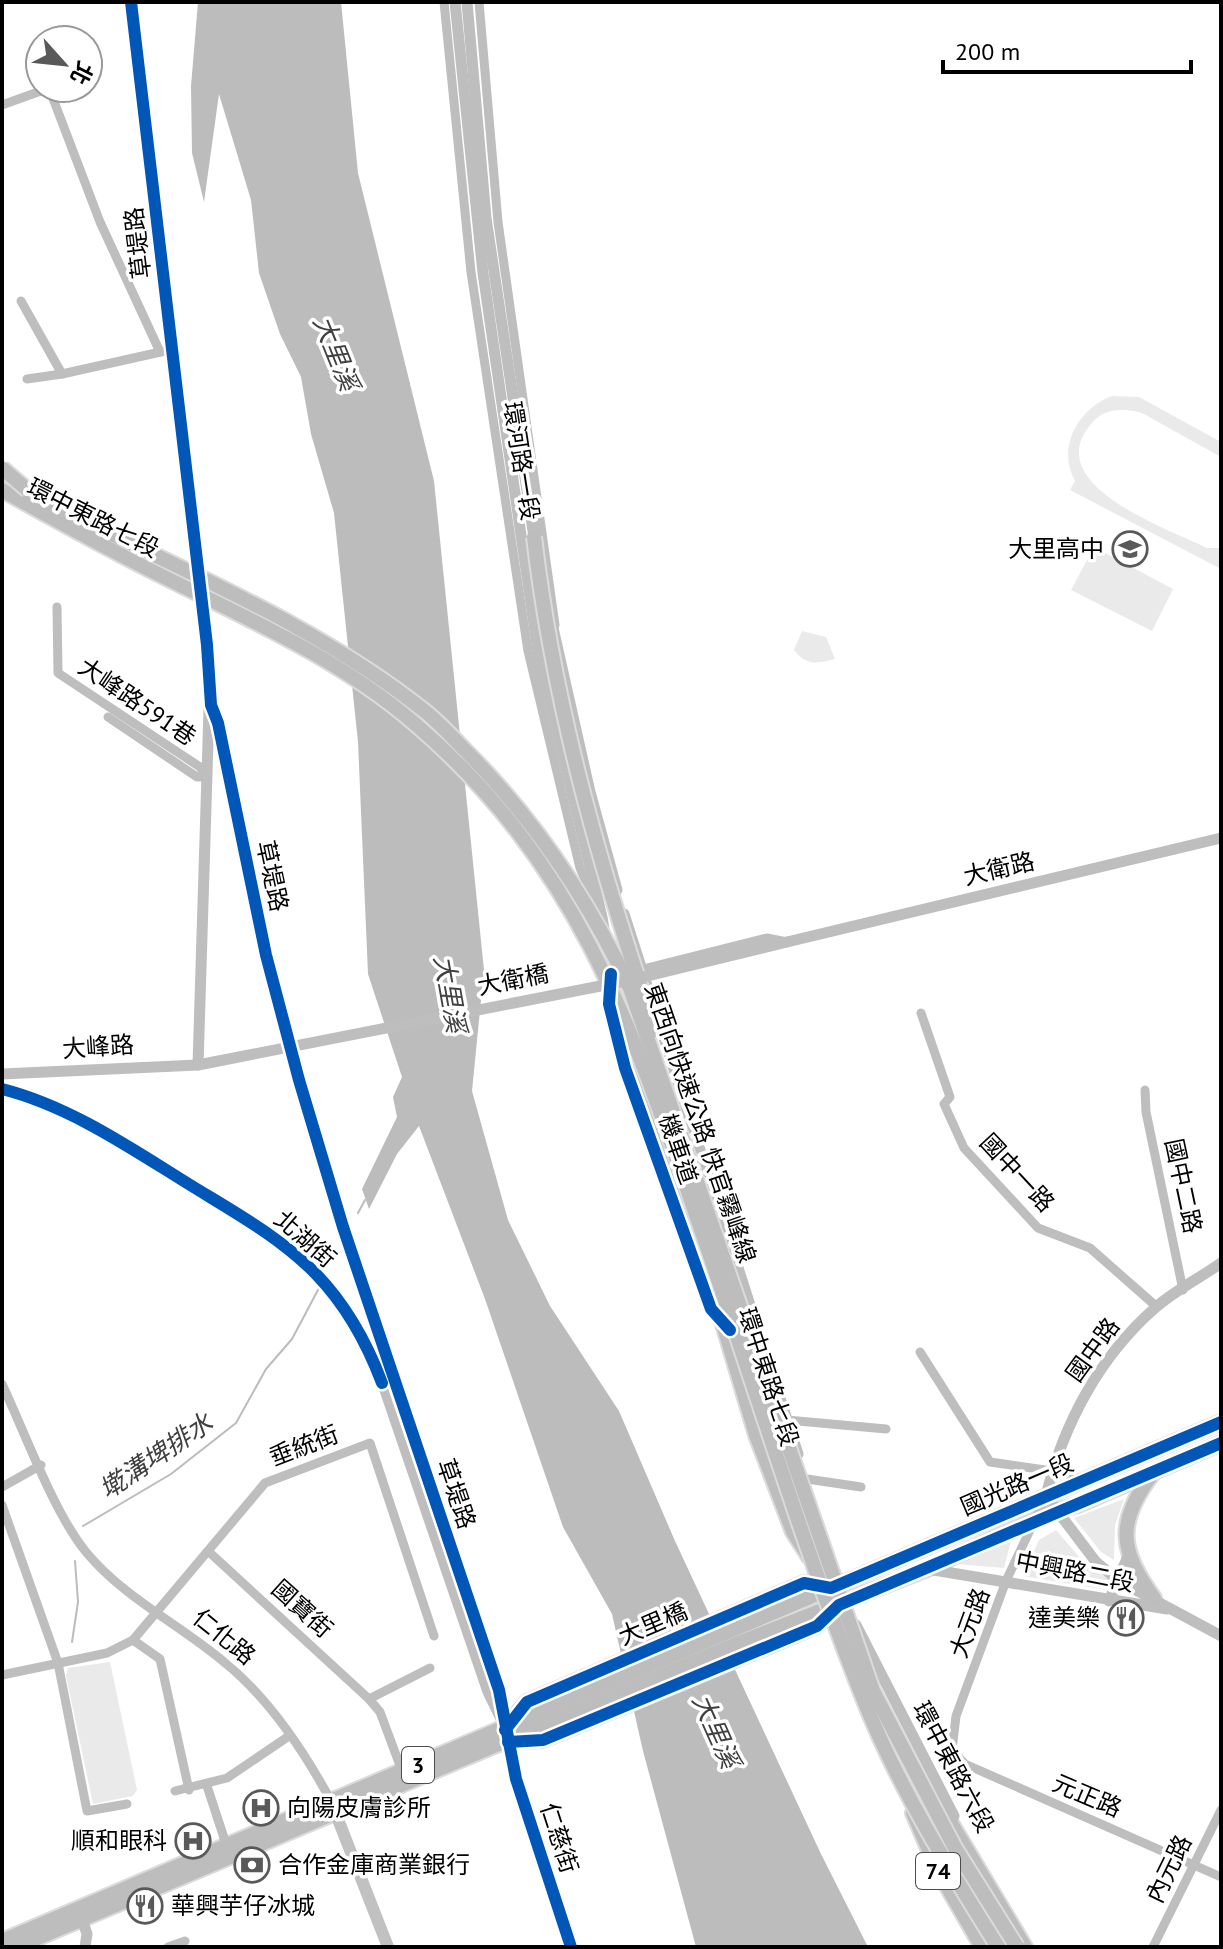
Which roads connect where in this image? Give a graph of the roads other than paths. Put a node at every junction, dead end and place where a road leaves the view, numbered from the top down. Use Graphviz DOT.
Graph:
graph roads {
  1 [pos="131,2"];
  2 [pos="444,2"];
  3 [pos="455,2"];
  4 [pos="467,2"];
  5 [pos="479,2"];
  6 [pos="2,105"];
  7 [pos="21,301"];
  8 [pos="166,351"];
  9 [pos="62,374"];
  10 [pos="27,379"];
  11 [pos="2,460"];
  12 [pos="2,468"];
  13 [pos="2,476"];
  14 [pos="21,480"];
  15 [pos="3,494"];
  16 [pos="28,498"];
  17 [pos="534,537"];
  18 [pos="197,576"];
  19 [pos="200,597"];
  20 [pos="57,607"];
  21 [pos="557,636"];
  22 [pos="211,705"];
  23 [pos="108,717"];
  24 [pos="206,777"];
  25 [pos="1221,838"];
  26 [pos="602,917"];
  27 [pos="787,942"];
  28 [pos="643,969"];
  29 [pos="611,974"];
  30 [pos="921,1013"];
  31 [pos="198,1065"];
  32 [pos="2,1074"];
  33 [pos="2,1089"];
  34 [pos="1145,1090"];
  35 [pos="712,1218"];
  36 [pos="1221,1263"];
  37 [pos="1183,1290"];
  38 [pos="1157,1307"];
  39 [pos="920,1352"];
  40 [pos="2,1384"];
  41 [pos="787,1420"];
  42 [pos="1221,1422"];
  43 [pos="886,1429"];
  44 [pos="1221,1443"];
  45 [pos="41,1465"];
  46 [pos="1054,1465"];
  47 [pos="1154,1472"];
  48 [pos="807,1479"];
  49 [pos="1086,1479"];
  50 [pos="2,1487"];
  51 [pos="861,1487"];
  52 [pos="1046,1496"];
  53 [pos="2,1505"];
  54 [pos="1054,1511"];
  55 [pos="1032,1521"];
  56 [pos="208,1551"];
  57 [pos="1129,1554"];
  58 [pos="814,1561"];
  59 [pos="927,1569"];
  60 [pos="1006,1581"];
  61 [pos="1119,1581"];
  62 [pos="825,1587"];
  63 [pos="1154,1598"];
  64 [pos="1109,1601"];
  65 [pos="842,1604"];
  66 [pos="1167,1609"];
  67 [pos="157,1613"];
  68 [pos="434,1636"];
  69 [pos="1221,1636"];
  70 [pos="133,1640"];
  71 [pos="859,1645"];
  72 [pos="58,1663"];
  73 [pos="430,1668"];
  74 [pos="2,1675"];
  75 [pos="369,1699"];
  76 [pos="516,1731"];
  77 [pos="289,1736"];
  78 [pos="965,1764"];
  79 [pos="402,1771"];
  80 [pos="911,1785"];
  81 [pos="207,1786"];
  82 [pos="189,1790"];
  83 [pos="175,1791"];
  84 [pos="127,1804"];
  85 [pos="333,1807"];
  86 [pos="1221,1810"];
  87 [pos="227,1847"];
  88 [pos="1194,1863"];
  89 [pos="1221,1877"];
  90 [pos="81,1914"];
  91 [pos="2,1941"];
  92 [pos="185,1941"];
  93 [pos="16,1947"];
  94 [pos="85,1947"];
  95 [pos="168,1947"];
  96 [pos="388,1947"];
  97 [pos="571,1947"];
  98 [pos="982,1947"];
  99 [pos="998,1947"];
  100 [pos="1007,1947"];
  101 [pos="1017,1947"];
  102 [pos="1025,1947"];
  103 [pos="1032,1947"];
  104 [pos="1153,1947"];
  1 -- 8 [label="street, 草堤路"];
  2 -- 26 [label="street, 環河路一段"];
  3 -- 26 [label="street, 環河路一段"];
  4 -- 17 [label="street, 環河路一段"];
  5 -- 21 [label="street, 環河路一段"];
  6 -- 8 [label="street"];
  7 -- 9 [label="street"];
  8 -- 9 [label="street"];
  8 -- 18 [label="street, 草堤路"];
  9 -- 10 [label="street"];
  11 -- 14 [label="street, 環中東路七段"];
  12 -- 14 [label="street, 環中東路七段"];
  12 -- 16 [label="main road, bridge"];
  13 -- 16 [label="main road, 東西向快速公路 快官霧峰線 / 74, bridge"];
  14 -- 18 [label="street, 環中東路七段"];
  15 -- 16 [label="main road"];
  15 -- 19 [label="street, 環中東路七段"];
  16 -- 35 [label="main road, 東西向快速公路 快官霧峰線 / 74, bridge"];
  16 -- 58 [label="main road, 東西向快速公路 快官霧峰線 / 74, bridge"];
  17 -- 21 [label="street, 環河路一段"];
  17 -- 35 [label="main road, bridge"];
  18 -- 19 [label="street, 草堤路"];
  19 -- 22 [label="street, 草堤路"];
  20 -- 24 [label="street, 大峰路591巷"];
  21 -- 28 [label="street, 環河路一段"];
  22 -- 24 [label="street, 草堤路"];
  22 -- 76 [label="street, 草堤路"];
  23 -- 24 [label="street"];
  24 -- 31 [label="street, 草堤路"];
  25 -- 27 [label="street, 大衛路"];
  26 -- 29 [label="street, 環河路一段"];
  27 -- 28 [label="street"];
  27 -- 31 [label="street, 大衛橋, bridge"];
  28 -- 41 [label="street, 環中東路七段"];
  29 -- 58 [label="main road, bridge"];
  29 -- 62 [label="street, 環中東路七段"];
  30 -- 38 [label="street, 國中一路"];
  31 -- 32 [label="street, 大峰路"];
  33 -- 76 [label="street, 北湖街"];
  34 -- 37 [label="street, 國中二路"];
  35 -- 80 [label="main road, 東西向快速公路 快官霧峰線 / 74, bridge"];
  36 -- 37 [label="street, 國中路"];
  37 -- 38 [label="street, 國中路"];
  38 -- 46 [label="street, 國中路"];
  39 -- 46 [label="street"];
  40 -- 45 [label="street, 仁化路"];
  41 -- 43 [label="street"];
  41 -- 48 [label="street, 環中東路七段"];
  42 -- 49 [label="main road, 國光路一段 / 3"];
  44 -- 47 [label="main road, 國光路一段 / 3"];
  45 -- 50 [label="street"];
  45 -- 67 [label="street, 仁化路"];
  46 -- 49 [label="street"];
  46 -- 52 [label="street, 國中路"];
  47 -- 54 [label="main road, 國光路一段 / 3"];
  47 -- 57 [label="main road"];
  48 -- 51 [label="street"];
  48 -- 62 [label="street, 環中東路七段"];
  49 -- 52 [label="main road, 國光路一段 / 3"];
  52 -- 54 [label="street, 中興路二段"];
  52 -- 55 [label="street, 大元路"];
  52 -- 62 [label="main road, 國光路一段 / 3"];
  53 -- 72 [label="street"];
  54 -- 55 [label="main road, 國光路一段 / 3"];
  54 -- 61 [label="street, 中興路二段"];
  55 -- 59 [label="main road, 國光路一段 / 3"];
  55 -- 60 [label="street, 大元路"];
  56 -- 67 [label="street, 垂統街"];
  56 -- 68 [label="street, 垂統街"];
  56 -- 75 [label="street, 國寶街"];
  57 -- 61 [label="street"];
  57 -- 63 [label="main road"];
  58 -- 80 [label="main road, 東西向快速公路 快官霧峰線 / 74, bridge"];
  59 -- 60 [label="street, 中興路二段"];
  59 -- 65 [label="main road, 國光路一段 / 3"];
  60 -- 64 [label="street, 中興路二段"];
  60 -- 78 [label="street, 大元路"];
  61 -- 63 [label="street, 中興路二段"];
  61 -- 64 [label="street"];
  62 -- 65 [label="street, 環中東路七段"];
  62 -- 76 [label="main road, 大里橋 / 3"];
  63 -- 66 [label="street, 中興路二段"];
  64 -- 66 [label="street, 中興路二段"];
  65 -- 71 [label="street, 環中東路七段"];
  65 -- 76 [label="main road, 國光路一段 / 3"];
  65 -- 103 [label="street, 環中東路六段"];
  66 -- 69 [label="street, 中興路二段"];
  67 -- 70 [label="street, 垂統街"];
  67 -- 77 [label="street, 仁化路"];
  70 -- 72 [label="street"];
  70 -- 82 [label="street"];
  71 -- 100 [label="street, 環中東路六段"];
  72 -- 74 [label="street"];
  72 -- 84 [label="street"];
  73 -- 75 [label="street"];
  75 -- 79 [label="street, 國寶街"];
  76 -- 79 [label="main road, 3"];
  76 -- 85 [label="main road, 3"];
  76 -- 97 [label="street, 仁慈街"];
  77 -- 81 [label="street"];
  77 -- 85 [label="street, 仁化路"];
  78 -- 88 [label="street, 元正路"];
  79 -- 85 [label="main road, 3"];
  80 -- 98 [label="main road, 74, bridge"];
  80 -- 99 [label="main road, 東西向快速公路 快官霧峰線 / 74, bridge"];
  80 -- 101 [label="main road, 東西向快速公路 快官霧峰線 / 74, bridge"];
  80 -- 102 [label="main road, bridge"];
  81 -- 82 [label="street"];
  81 -- 87 [label="street"];
  82 -- 83 [label="street"];
  85 -- 87 [label="main road, 3"];
  85 -- 90 [label="main road, 3"];
  85 -- 96 [label="main road, 仁化路"];
  86 -- 88 [label="street, 內元路"];
  87 -- 90 [label="main road, 3"];
  88 -- 89 [label="street, 元正路"];
  88 -- 104 [label="street, 內元路"];
  90 -- 91 [label="main road, 3"];
  90 -- 93 [label="main road, 3"];
  90 -- 94 [label="street"];
  92 -- 95 [label="street"];
}
